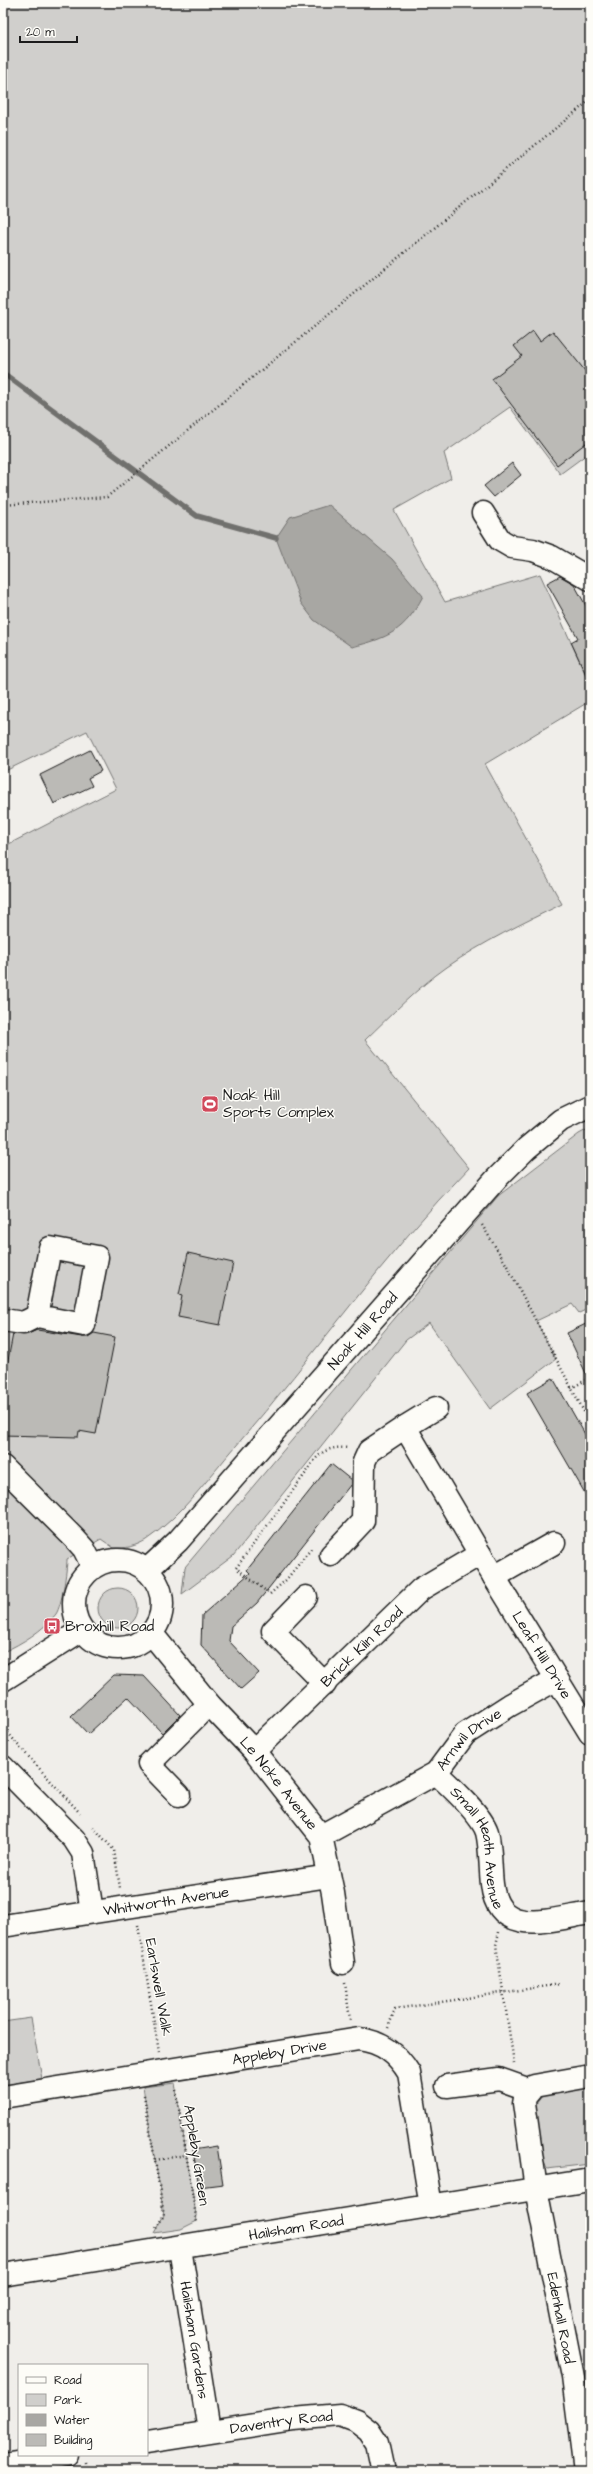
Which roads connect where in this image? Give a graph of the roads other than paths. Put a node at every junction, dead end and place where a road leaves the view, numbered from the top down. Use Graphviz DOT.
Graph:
graph roads {
  1 [pos="483,514"];
  2 [pos="590,579"];
  3 [pos="590,1106"];
  4 [pos="37,1316"];
  5 [pos="3,1320"];
  6 [pos="436,1408"];
  7 [pos="405,1427"];
  8 [pos="3,1467"];
  9 [pos="554,1543"];
  10 [pos="323,1549"];
  11 [pos="480,1554"];
  12 [pos="93,1566"];
  13 [pos="148,1570"];
  14 [pos="494,1577"];
  15 [pos="306,1597"];
  16 [pos="82,1630"];
  17 [pos="152,1634"];
  18 [pos="557,1679"];
  19 [pos="3,1680"];
  20 [pos="325,1684"];
  21 [pos="209,1704"];
  22 [pos="590,1733"];
  23 [pos="254,1751"];
  24 [pos="4,1770"];
  25 [pos="436,1773"];
  26 [pos="179,1795"];
  27 [pos="321,1836"];
  28 [pos="329,1876"];
  29 [pos="92,1912"];
  30 [pos="590,1913"];
  31 [pos="3,1926"];
  32 [pos="343,1963"];
  33 [pos="590,2076"];
  34 [pos="447,2086"];
  35 [pos="530,2090"];
  36 [pos="3,2097"];
  37 [pos="590,2180"];
  38 [pos="536,2189"];
  39 [pos="431,2206"];
  40 [pos="190,2246"];
  41 [pos="3,2275"];
  42 [pos="209,2431"];
  43 [pos="148,2442"];
  44 [pos="61,2456"];
  45 [pos="586,2462"];
  46 [pos="3,2465"];
  47 [pos="383,2471"];
  1 -- 2 [label="street"];
  3 -- 13 [label="street, Noak Hill Road"];
  4 -- 5 [label="street"];
  6 -- 7 [label="street"];
  7 -- 10 [label="street"];
  7 -- 11 [label="street, Leaf Hill Drive"];
  8 -- 12 [label="street"];
  9 -- 14 [label="street"];
  11 -- 14 [label="street, Leaf Hill Drive"];
  11 -- 20 [label="street, Brick Kiln Road"];
  12 -- 13 [label="street"];
  12 -- 16 [label="street"];
  13 -- 17 [label="street"];
  14 -- 18 [label="street, Leaf Hill Drive"];
  15 -- 20 [label="street"];
  16 -- 17 [label="street"];
  16 -- 19 [label="street"];
  17 -- 21 [label="street, Le Noke Avenue"];
  18 -- 22 [label="street, Leaf Hill Drive"];
  18 -- 25 [label="street, Arnwil Drive"];
  20 -- 23 [label="street, Brick Kiln Road"];
  21 -- 23 [label="street, Le Noke Avenue"];
  21 -- 26 [label="street"];
  23 -- 27 [label="street, Le Noke Avenue"];
  24 -- 29 [label="street"];
  25 -- 27 [label="street, Arnwil Drive"];
  25 -- 30 [label="street, Small Heath Avenue"];
  27 -- 28 [label="street, Le Noke Avenue"];
  28 -- 29 [label="street, Whitworth Avenue"];
  28 -- 32 [label="street, Le Noke Avenue"];
  29 -- 31 [label="street, Whitworth Avenue"];
  33 -- 35 [label="street"];
  34 -- 35 [label="street"];
  35 -- 38 [label="street, Edenhall Road"];
  36 -- 39 [label="street, Appleby Drive"];
  37 -- 38 [label="street, Hailsham Road"];
  38 -- 39 [label="street, Hailsham Road"];
  38 -- 45 [label="street, Edenhall Road"];
  39 -- 40 [label="street, Hailsham Road"];
  40 -- 41 [label="street, Hailsham Road"];
  40 -- 42 [label="street, Hailsham Gardens"];
  42 -- 43 [label="street, Daventry Road"];
  42 -- 47 [label="street, Daventry Road"];
  44 -- 46 [label="street"];
}
